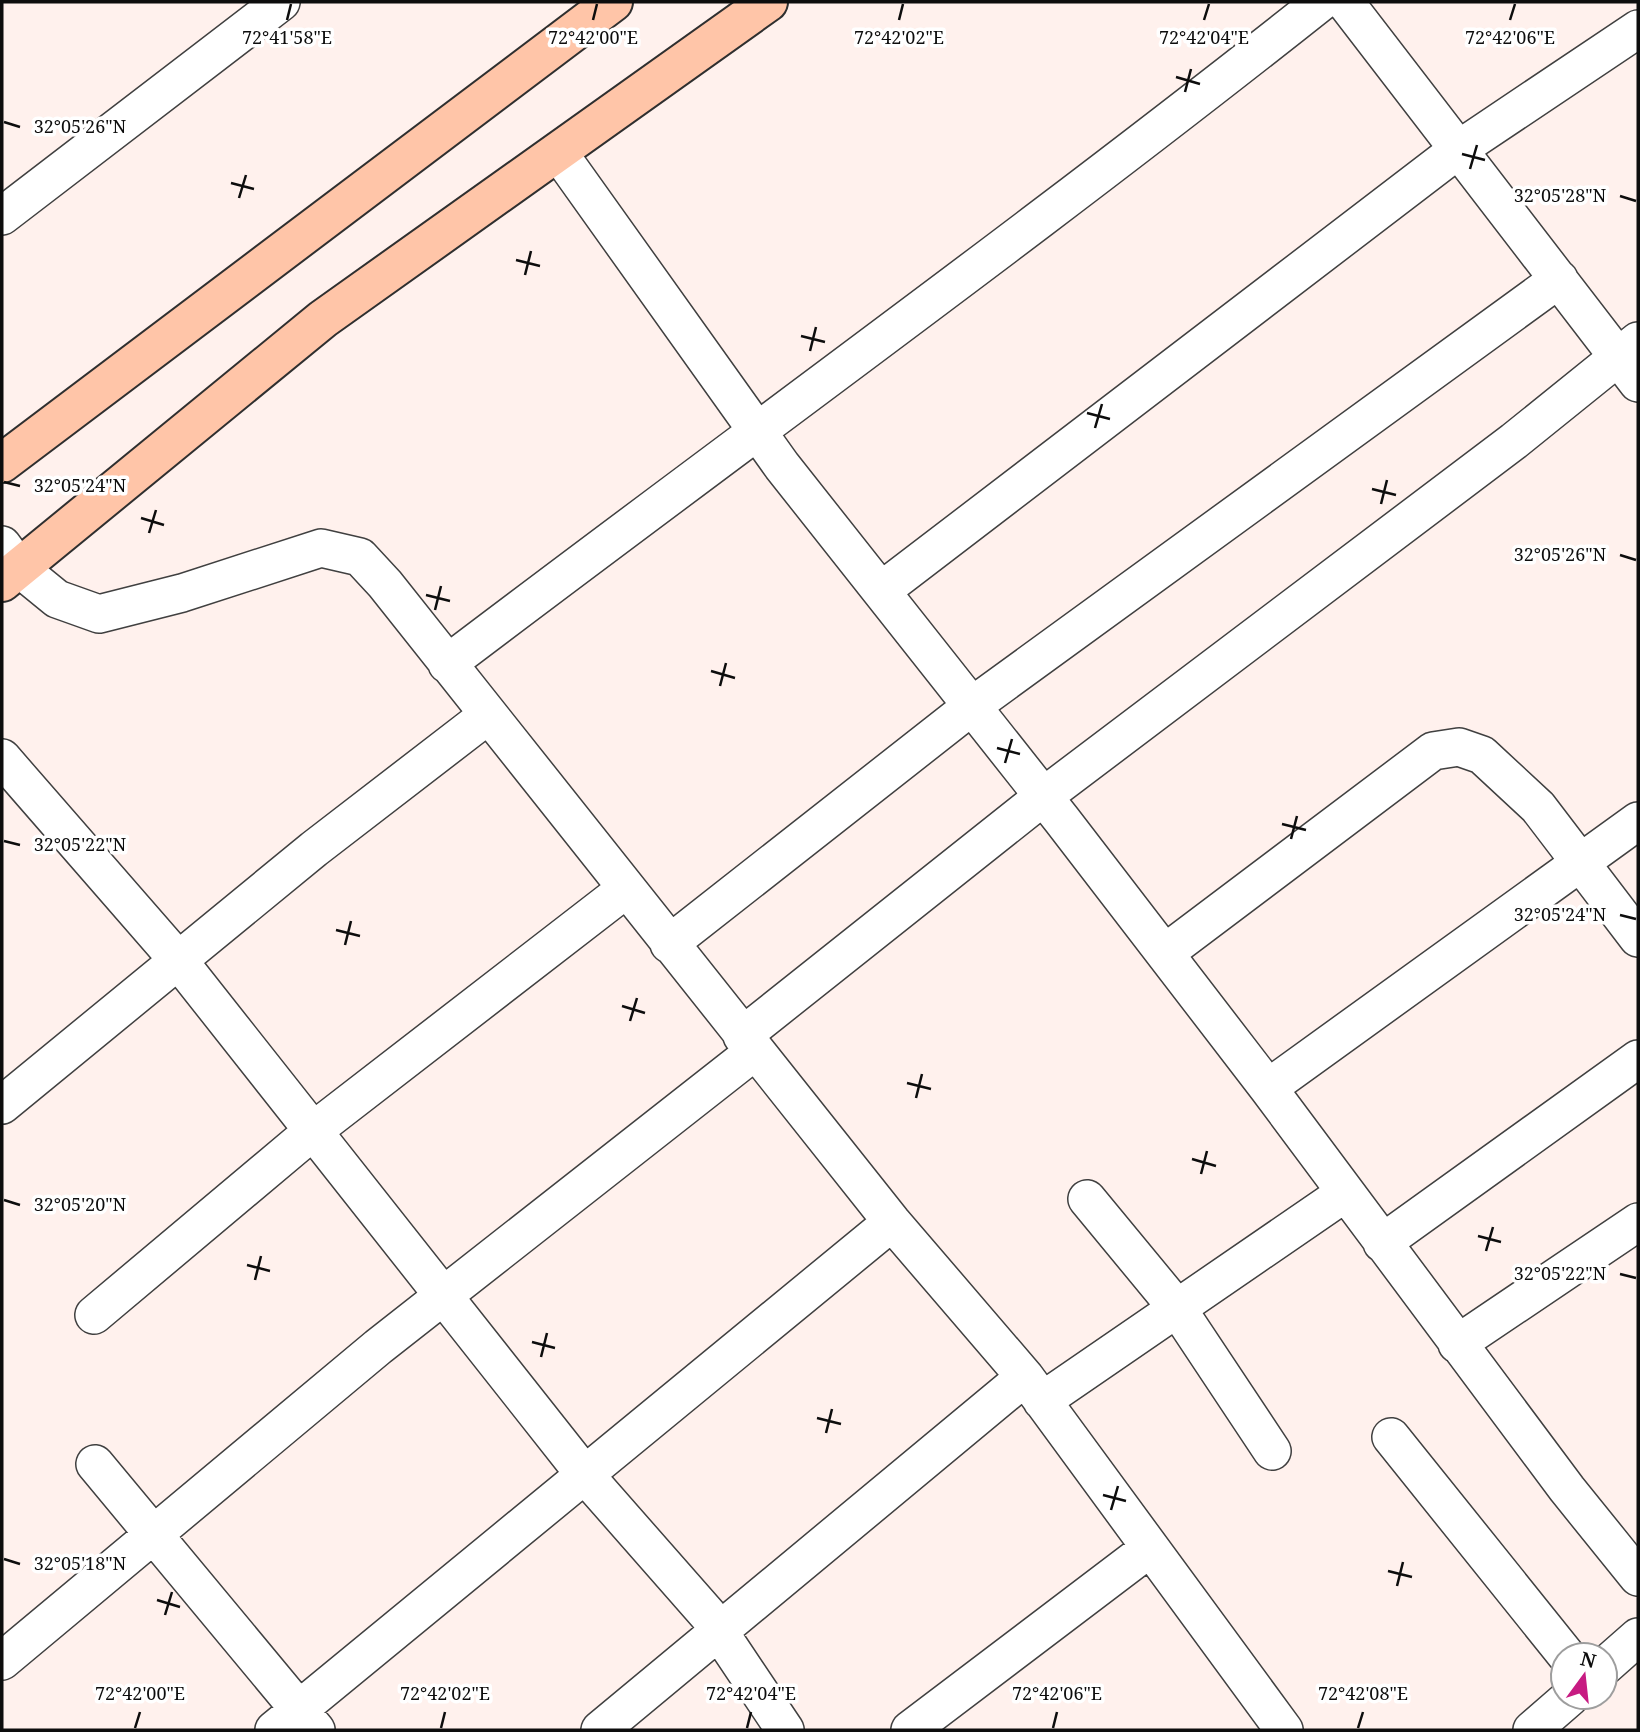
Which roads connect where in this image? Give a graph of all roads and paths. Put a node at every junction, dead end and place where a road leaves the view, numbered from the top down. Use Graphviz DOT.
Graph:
graph roads {
  1 [pos="281,2"];
  2 [pos="613,2"];
  3 [pos="768,2"];
  4 [pos="1321,2"];
  5 [pos="1345,2"];
  6 [pos="1638,29"];
  7 [pos="1459,149"];
  8 [pos="558,152"];
  9 [pos="2,216"];
  10 [pos="1559,279"];
  11 [pos="1632,360"];
  12 [pos="755,430"];
  13 [pos="2,463"];
  14 [pos="7,565"];
  15 [pos="881,591"];
  16 [pos="447,664"];
  17 [pos="972,706"];
  18 [pos="488,715"];
  19 [pos="2,758"];
  20 [pos="1044,796"];
  21 [pos="1638,821"];
  22 [pos="1581,864"];
  23 [pos="626,890"];
  24 [pos="1638,938"];
  25 [pos="669,944"];
  26 [pos="1165,953"];
  27 [pos="178,960"];
  28 [pos="748,1044"];
  29 [pos="1638,1059"];
  30 [pos="1268,1088"];
  31 [pos="2,1105"];
  32 [pos="313,1131"];
  33 [pos="1345,1193"];
  34 [pos="1087,1199"];
  35 [pos="892,1222"];
  36 [pos="1638,1222"];
  37 [pos="1382,1243"];
  38 [pos="444,1295"];
  39 [pos="1177,1308"];
  40 [pos="94,1315"];
  41 [pos="1457,1344"];
  42 [pos="1034,1389"];
  43 [pos="1391,1437"];
  44 [pos="1272,1451"];
  45 [pos="95,1464"];
  46 [pos="584,1475"];
  47 [pos="154,1533"];
  48 [pos="1150,1548"];
  49 [pos="1638,1577"];
  50 [pos="718,1633"];
  51 [pos="1638,1637"];
  52 [pos="1555,1641"];
  53 [pos="1619,1654"];
  54 [pos="2,1661"];
  55 [pos="1554,1711"];
  56 [pos="297,1723"];
  57 [pos="600,1730"];
  58 [pos="785,1730"];
  59 [pos="910,1730"];
  60 [pos="1284,1730"];
  61 [pos="1532,1730"];
  1 -- 9 [label="street"];
  2 -- 13 [label="main road"];
  3 -- 8 [label="main road"];
  4 -- 12 [label="street"];
  5 -- 7 [label="street"];
  6 -- 7 [label="street"];
  7 -- 10 [label="street"];
  7 -- 15 [label="street"];
  8 -- 12 [label="street"];
  8 -- 14 [label="main road"];
  10 -- 11 [label="street"];
  10 -- 17 [label="street"];
  11 -- 20 [label="street"];
  12 -- 15 [label="street"];
  12 -- 16 [label="street"];
  14 -- 16 [label="street"];
  15 -- 17 [label="street"];
  16 -- 18 [label="street"];
  17 -- 20 [label="street"];
  17 -- 25 [label="street"];
  18 -- 23 [label="street"];
  18 -- 27 [label="street"];
  19 -- 27 [label="street"];
  20 -- 26 [label="street"];
  20 -- 28 [label="street"];
  21 -- 22 [label="street"];
  22 -- 24 [label="street"];
  22 -- 26 [label="street"];
  22 -- 30 [label="street"];
  23 -- 25 [label="street"];
  23 -- 32 [label="street"];
  25 -- 28 [label="street"];
  26 -- 30 [label="street"];
  27 -- 31 [label="street"];
  27 -- 32 [label="street"];
  28 -- 35 [label="street"];
  28 -- 38 [label="street"];
  29 -- 37 [label="street"];
  30 -- 33 [label="street"];
  32 -- 38 [label="street"];
  32 -- 40 [label="street"];
  33 -- 37 [label="street"];
  33 -- 39 [label="street"];
  34 -- 39 [label="street"];
  35 -- 42 [label="street"];
  35 -- 46 [label="street"];
  36 -- 41 [label="street"];
  37 -- 41 [label="street"];
  38 -- 46 [label="street"];
  38 -- 47 [label="street"];
  39 -- 42 [label="street"];
  39 -- 44 [label="street"];
  41 -- 49 [label="street"];
  42 -- 48 [label="street"];
  42 -- 50 [label="street"];
  43 -- 52 [label="street"];
  45 -- 47 [label="street"];
  46 -- 50 [label="street"];
  46 -- 56 [label="street"];
  47 -- 54 [label="street"];
  47 -- 56 [label="street"];
  48 -- 59 [label="street"];
  48 -- 60 [label="street"];
  50 -- 57 [label="street"];
  50 -- 58 [label="street"];
  51 -- 53 [label="street"];
  55 -- 61 [label="street"];
}
